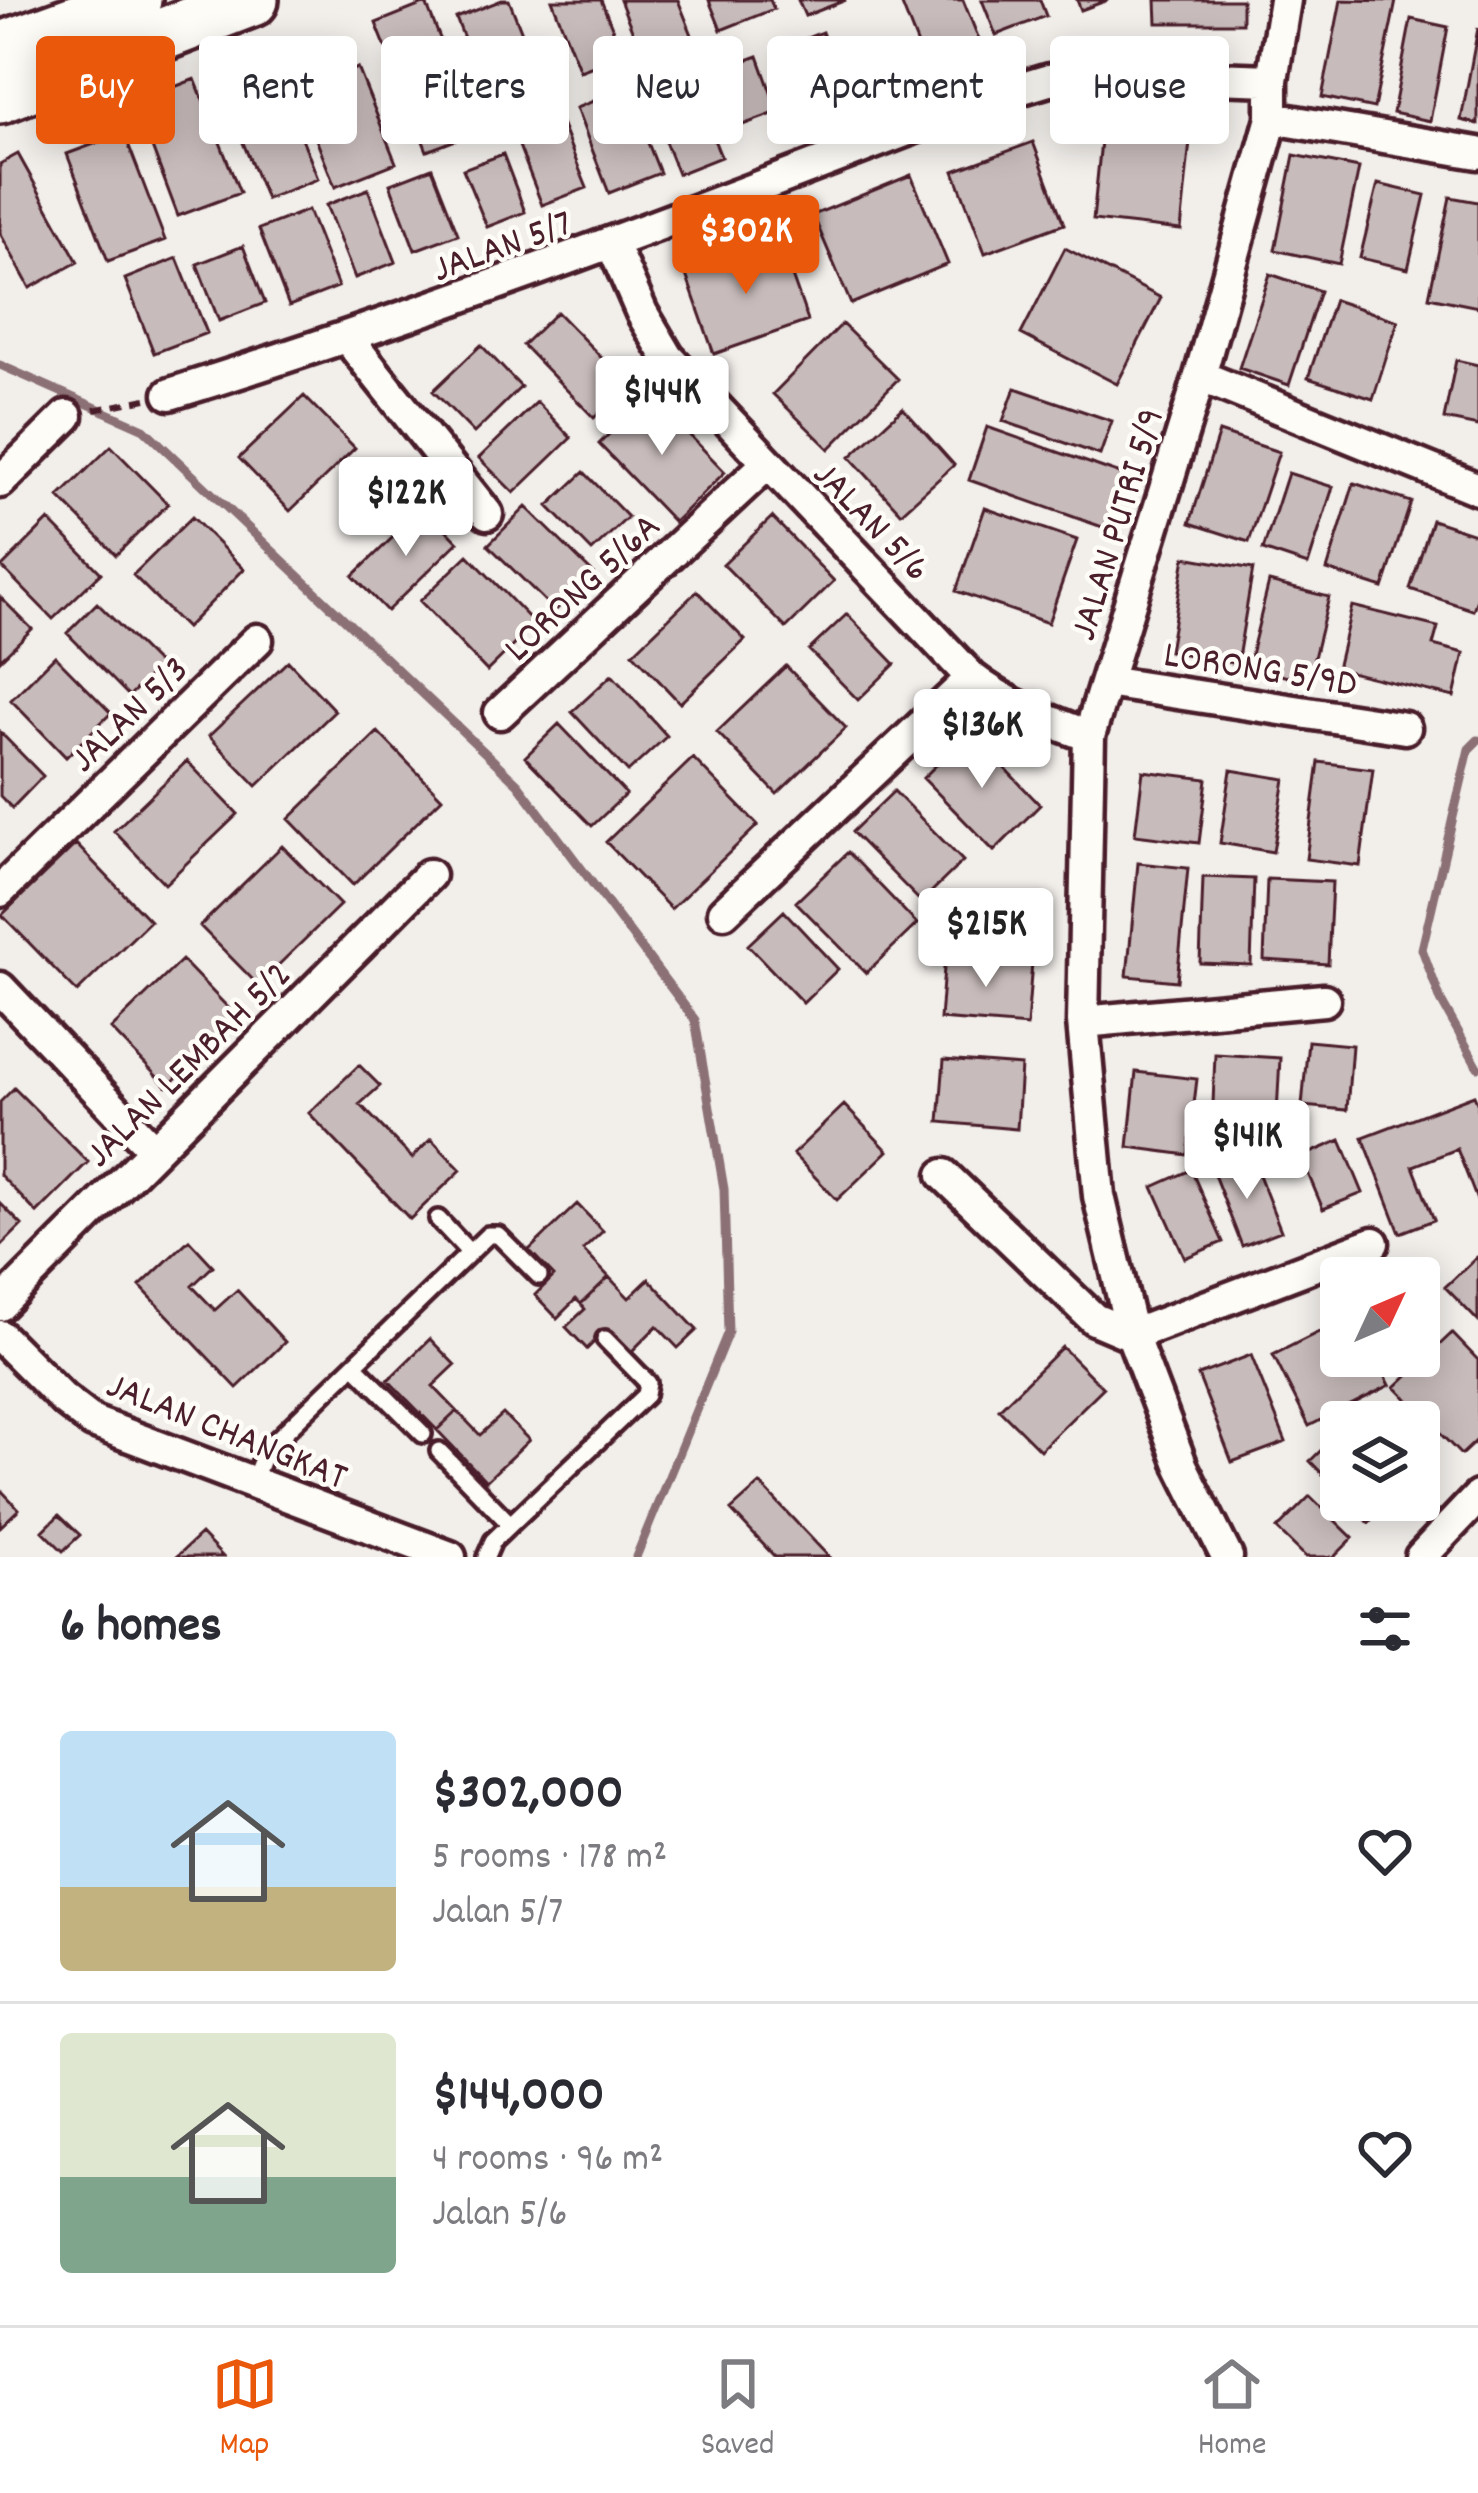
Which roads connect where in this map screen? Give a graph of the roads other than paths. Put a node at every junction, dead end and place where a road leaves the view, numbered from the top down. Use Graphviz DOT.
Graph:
graph roads {
  1 [pos="135,0"];
  2 [pos="252,0"];
  3 [pos="1285,0"];
  4 [pos="0,49"];
  5 [pos="1272,80"];
  6 [pos="0,97"];
  7 [pos="1272,118"];
  8 [pos="1478,152"];
  9 [pos="612,244"];
  10 [pos="348,339"];
  11 [pos="1200,376"];
  12 [pos="170,394"];
  13 [pos="67,416"];
  14 [pos="766,464"];
  15 [pos="0,482"];
  16 [pos="1478,488"];
  17 [pos="487,514"];
  18 [pos="257,640"];
  19 [pos="972,678"];
  20 [pos="1106,682"];
  21 [pos="500,713"];
  22 [pos="1406,728"];
  23 [pos="1089,736"];
  24 [pos="429,875"];
  25 [pos="0,891"];
  26 [pos="724,912"];
  27 [pos="0,988"];
  28 [pos="1324,1000"];
  29 [pos="1083,1022"];
  30 [pos="153,1149"];
  31 [pos="944,1175"];
  32 [pos="438,1219"];
  33 [pos="1373,1243"];
  34 [pos="470,1253"];
  35 [pos="539,1276"];
  36 [pos="0,1305"];
  37 [pos="1132,1335"];
  38 [pos="0,1336"];
  39 [pos="604,1340"];
  40 [pos="354,1365"];
  41 [pos="423,1434"];
  42 [pos="439,1450"];
  43 [pos="253,1483"];
  44 [pos="1478,1497"];
  45 [pos="510,1524"];
  46 [pos="450,1557"];
  47 [pos="486,1557"];
  48 [pos="1227,1557"];
  49 [pos="1420,1557"];
  1 -- 4 [label="main road"];
  2 -- 6 [label="main road"];
  3 -- 5 [label="street, JALAN PUTRI 5/9"];
  5 -- 7 [label="street, JALAN PUTRI 5/9"];
  5 -- 9 [label="street, JALAN 5/7"];
  7 -- 8 [label="street"];
  7 -- 11 [label="street, JALAN PUTRI 5/9"];
  9 -- 10 [label="street, JALAN 5/7"];
  9 -- 14 [label="street, JALAN 5/6"];
  10 -- 12 [label="street, JALAN 5/7"];
  10 -- 17 [label="street"];
  11 -- 16 [label="street"];
  11 -- 20 [label="street, JALAN PUTRI 5/9"];
  13 -- 15 [label="street"];
  14 -- 19 [label="street, JALAN 5/6"];
  14 -- 21 [label="street, LORONG 5/6A"];
  18 -- 25 [label="street, JALAN 5/3"];
  19 -- 23 [label="street, JALAN 5/6"];
  19 -- 26 [label="street"];
  20 -- 22 [label="street, LORONG 5/9D"];
  20 -- 23 [label="street, JALAN PUTRI 5/9"];
  23 -- 29 [label="street, JALAN PUTRI 5/9"];
  24 -- 30 [label="street, JALAN LEMBAH 5/2"];
  27 -- 30 [label="street"];
  28 -- 29 [label="street"];
  29 -- 37 [label="street, JALAN PUTRI 5/9"];
  30 -- 36 [label="street, JALAN LEMBAH 5/2"];
  31 -- 37 [label="street"];
  32 -- 34 [label="lane"];
  33 -- 37 [label="street"];
  34 -- 35 [label="lane"];
  34 -- 40 [label="lane"];
  37 -- 48 [label="street, JALAN PUTRI 5/9"];
  38 -- 43 [label="street, JALAN CHANGKAT"];
  39 -- 45 [label="lane"];
  40 -- 41 [label="lane"];
  40 -- 43 [label="lane"];
  42 -- 45 [label="lane"];
  43 -- 46 [label="street, JALAN CHANGKAT"];
  44 -- 49 [label="street"];
  45 -- 47 [label="lane"];
}
